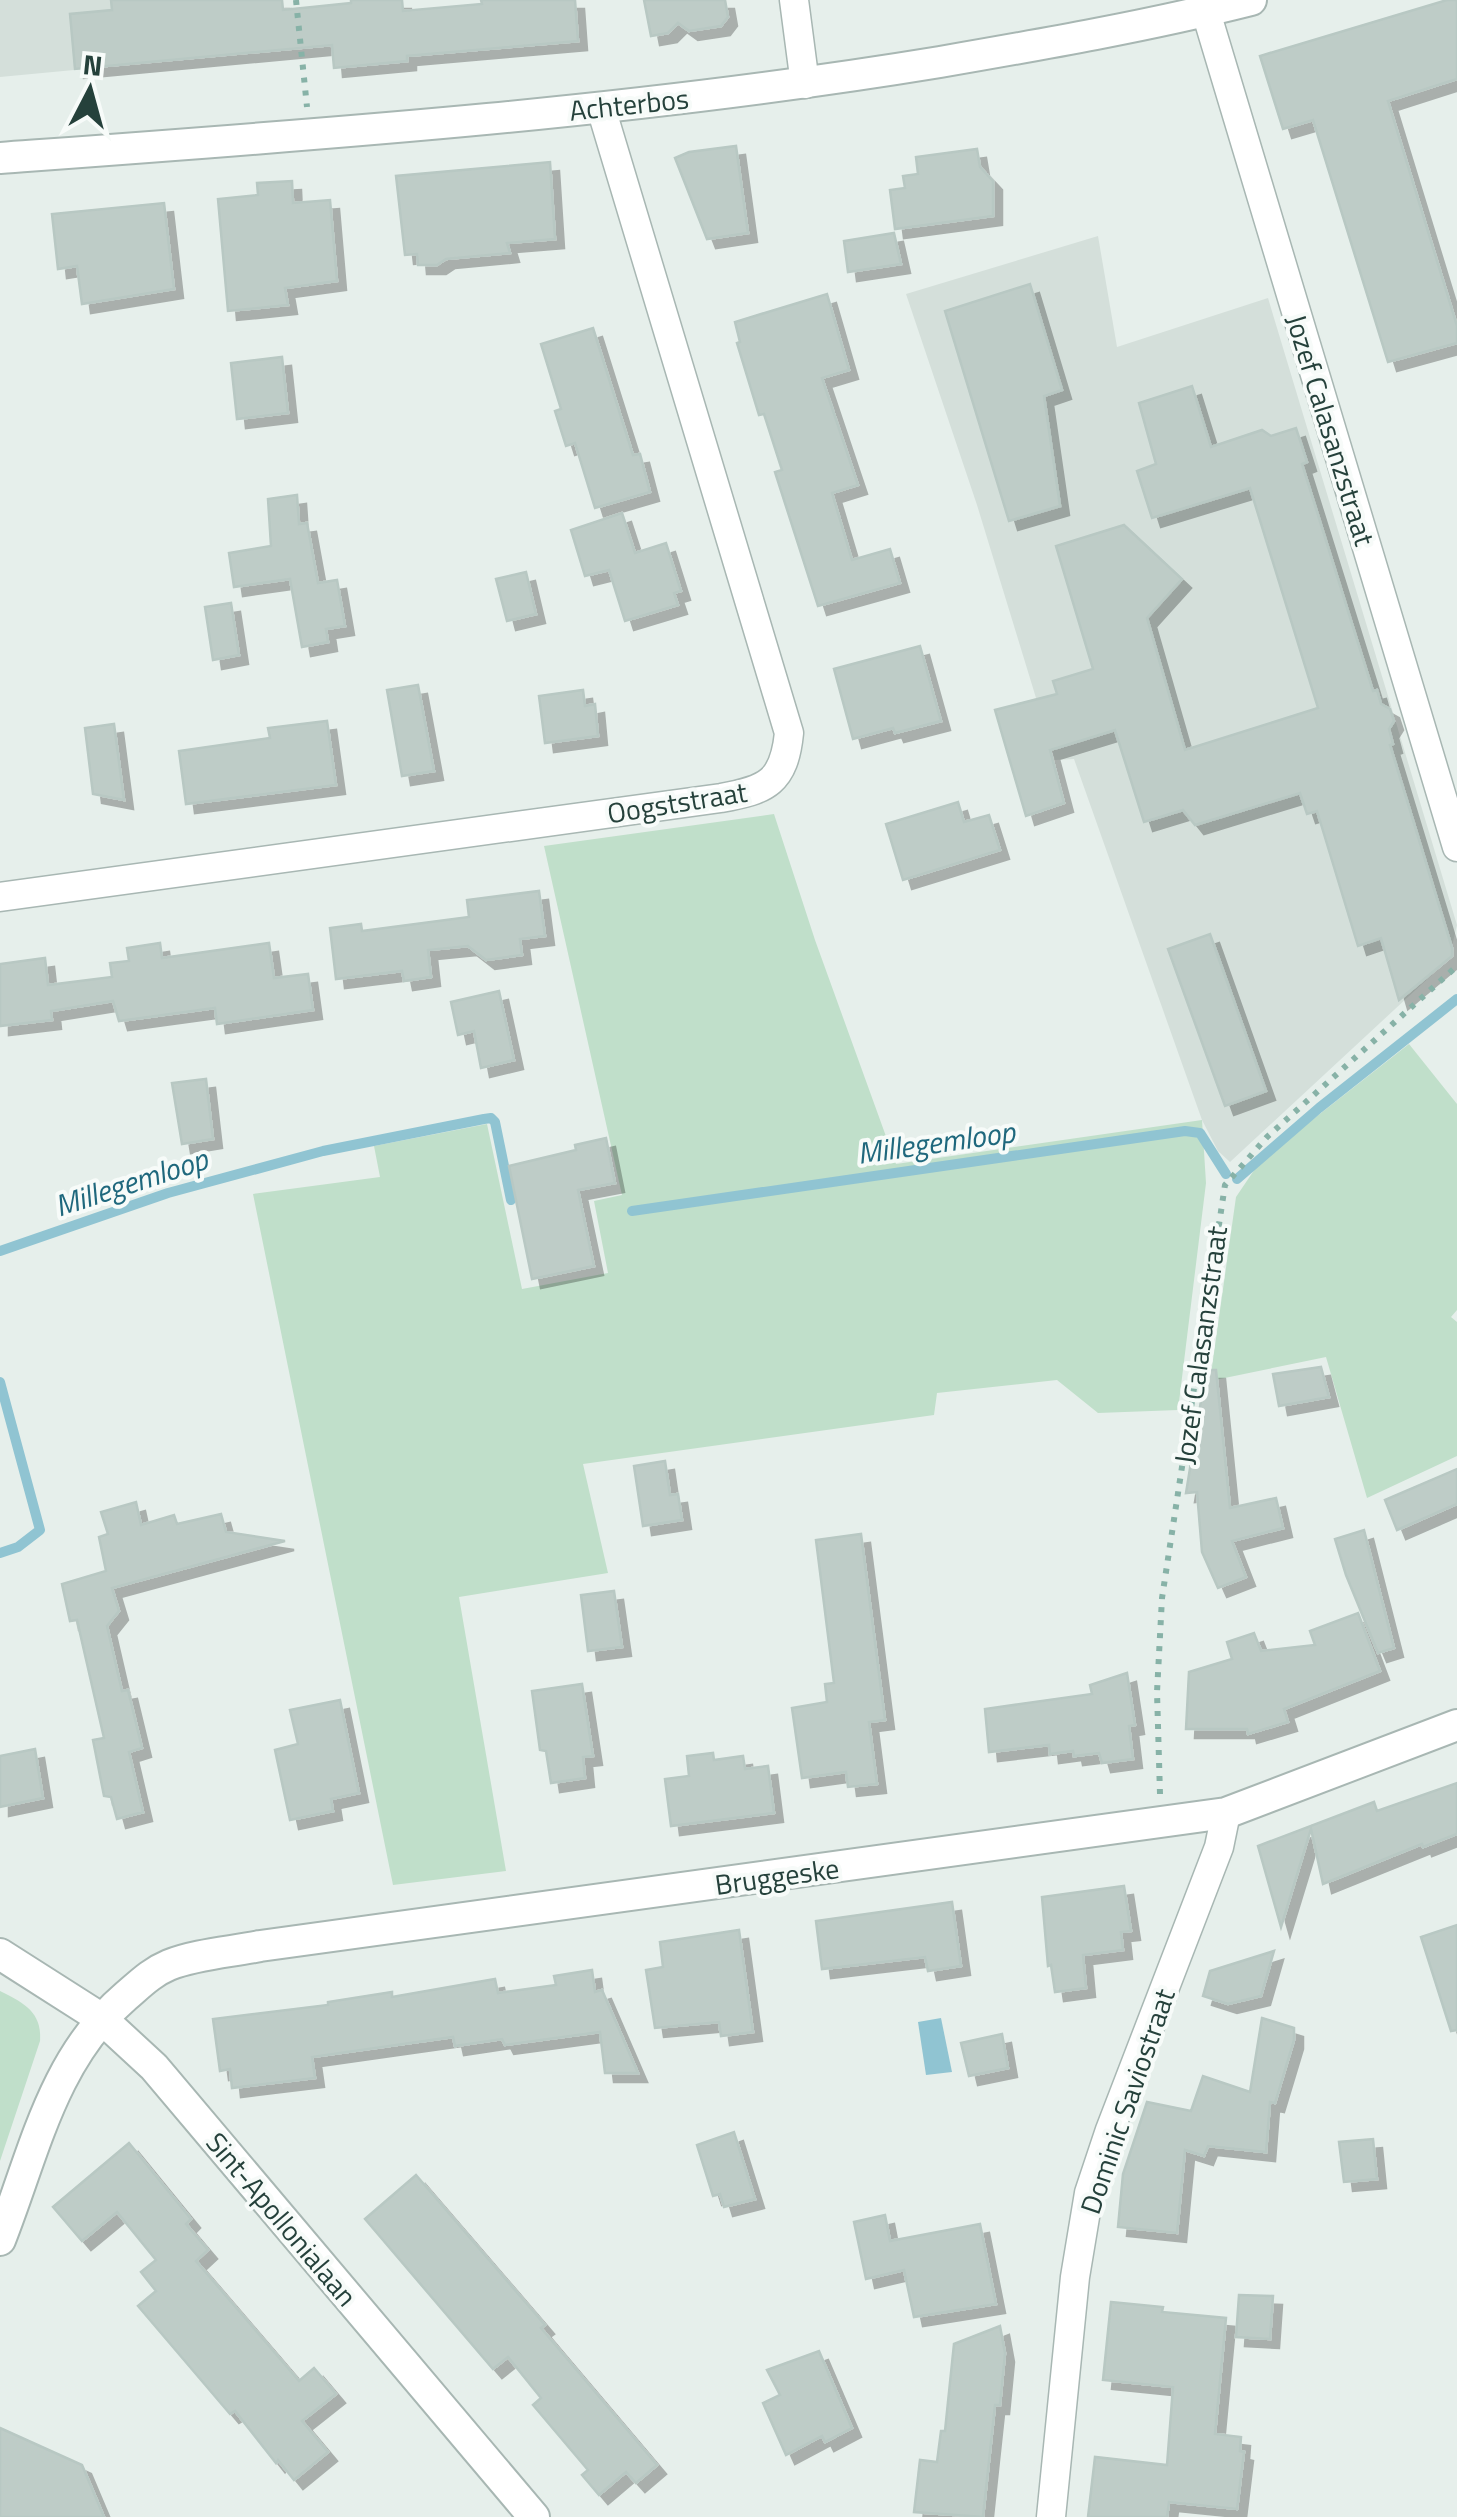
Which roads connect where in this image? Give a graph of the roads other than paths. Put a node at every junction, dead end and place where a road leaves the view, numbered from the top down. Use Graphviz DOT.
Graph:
graph roads {
  1 [pos="794,0"];
  2 [pos="1251,0"];
  3 [pos="1206,12"];
  4 [pos="805,84"];
  5 [pos="601,108"];
  6 [pos="0,158"];
  7 [pos="1457,847"];
  8 [pos="0,897"];
  9 [pos="1457,1725"];
  10 [pos="1226,1813"];
  11 [pos="0,1954"];
  12 [pos="102,2018"];
  13 [pos="2,2231"];
  14 [pos="534,2517"];
  15 [pos="1051,2517"];
  1 -- 4 [label="street"];
  2 -- 3 [label="street, Achterbos"];
  3 -- 4 [label="street, Achterbos"];
  3 -- 7 [label="street, Jozef Calasanzstraat"];
  4 -- 5 [label="street, Achterbos"];
  5 -- 6 [label="street, Achterbos"];
  5 -- 8 [label="street, Oogststraat"];
  9 -- 10 [label="street, Bruggeske"];
  10 -- 12 [label="street, Bruggeske"];
  10 -- 15 [label="street, Dominic Saviostraat"];
  11 -- 12 [label="street, Sint-Apollonialaan"];
  12 -- 13 [label="street, Bruggeske"];
  12 -- 14 [label="street, Sint-Apollonialaan"];
}
